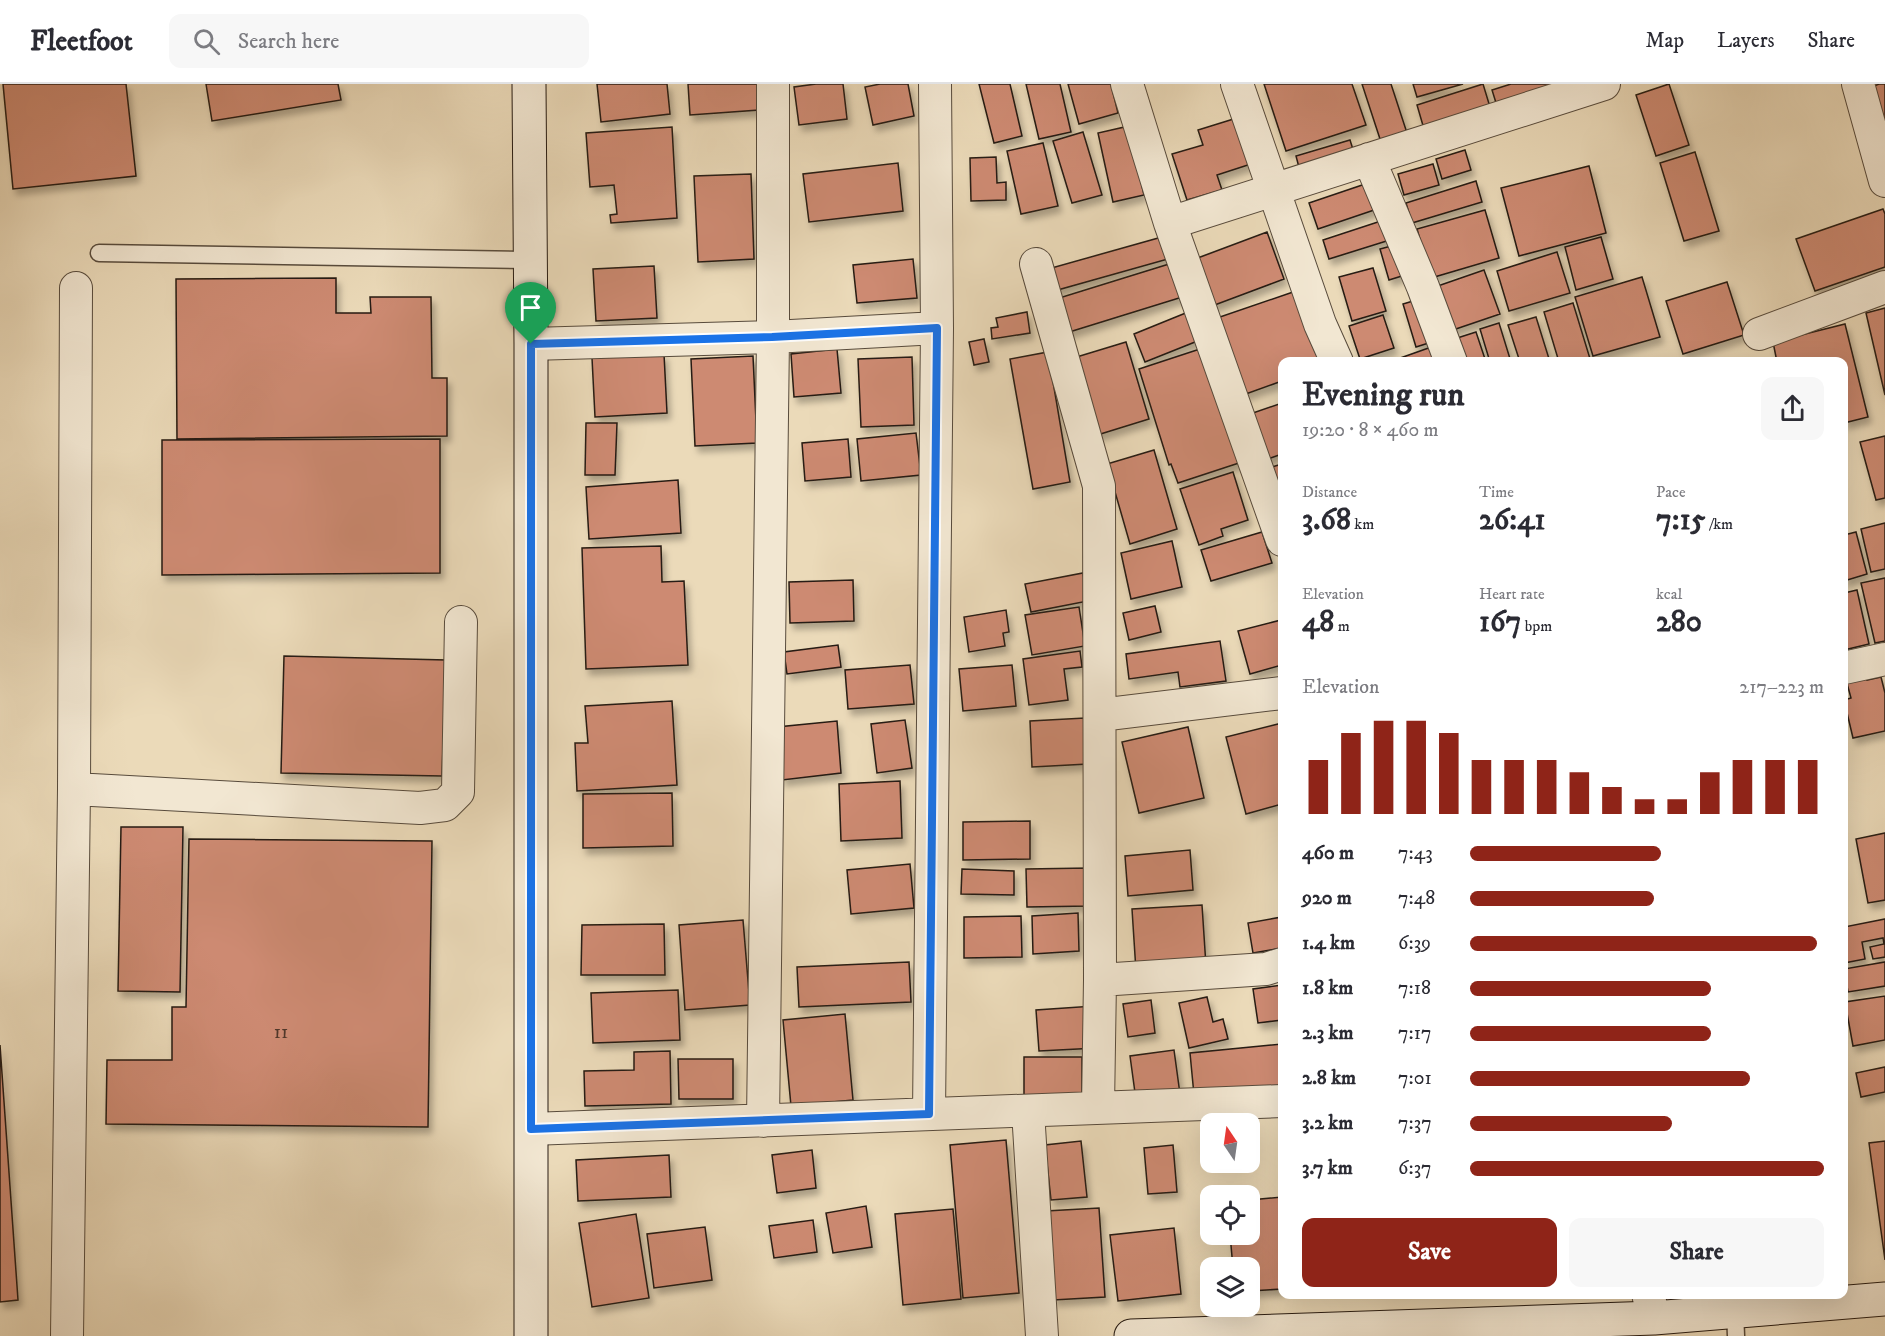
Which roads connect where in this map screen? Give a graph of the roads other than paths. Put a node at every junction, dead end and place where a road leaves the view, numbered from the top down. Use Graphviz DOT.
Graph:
graph roads {
  1 [pos="529,84"];
  2 [pos="773,84"];
  3 [pos="935,84"];
  4 [pos="1127,84"];
  5 [pos="1237,84"];
  6 [pos="1604,84"];
  7 [pos="1858,84"];
  8 [pos="1369,159"];
  9 [pos="1885,181"];
  10 [pos="1272,189"];
  11 [pos="1170,223"];
  12 [pos="99,254"];
  13 [pos="529,260"];
  14 [pos="1036,264"];
  15 [pos="1885,287"];
  16 [pos="76,288"];
  17 [pos="937,328"];
  18 [pos="1760,334"];
  19 [pos="772,337"];
  20 [pos="531,344"];
  21 [pos="1335,357"];
  22 [pos="1449,357"];
  23 [pos="1278,529"];
  24 [pos="461,622"];
  25 [pos="1885,659"];
  26 [pos="1848,667"];
  27 [pos="1278,693"];
  28 [pos="1100,715"];
  29 [pos="74,789"];
  30 [pos="1278,965"];
  31 [pos="1100,980"];
  32 [pos="1278,1101"];
  33 [pos="1098,1108"];
  34 [pos="1028,1111"];
  35 [pos="929,1114"];
  36 [pos="763,1121"];
  37 [pos="531,1129"];
  38 [pos="1885,1299"];
  39 [pos="1651,1306"];
  40 [pos="1736,1324"];
  41 [pos="1241,1334"];
  42 [pos="67,1336"];
  43 [pos="531,1336"];
  44 [pos="1042,1336"];
  45 [pos="1131,1336"];
  1 -- 13 [label="street"];
  2 -- 19 [label="street"];
  3 -- 17 [label="street"];
  4 -- 11 [label="street"];
  5 -- 10 [label="street"];
  6 -- 8 [label="street"];
  7 -- 9 [label="street"];
  8 -- 10 [label="street"];
  8 -- 22 [label="street"];
  10 -- 11 [label="street"];
  10 -- 21 [label="street"];
  11 -- 23 [label="street"];
  12 -- 13 [label="lane"];
  13 -- 20 [label="street"];
  14 -- 28 [label="street"];
  15 -- 18 [label="street"];
  16 -- 29 [label="street"];
  17 -- 19 [label="street"];
  17 -- 35 [label="street"];
  19 -- 20 [label="street"];
  19 -- 36 [label="street"];
  20 -- 37 [label="street"];
  24 -- 29 [label="street"];
  25 -- 26 [label="street"];
  27 -- 28 [label="street"];
  28 -- 31 [label="street"];
  29 -- 42 [label="street"];
  30 -- 31 [label="street"];
  31 -- 33 [label="street"];
  32 -- 33 [label="street"];
  33 -- 34 [label="street"];
  34 -- 35 [label="street"];
  34 -- 44 [label="street"];
  35 -- 36 [label="street"];
  36 -- 37 [label="street"];
  37 -- 43 [label="street"];
  38 -- 40 [label="street"];
  39 -- 40 [label="street"];
  39 -- 41 [label="street"];
  41 -- 45 [label="street"];
}
